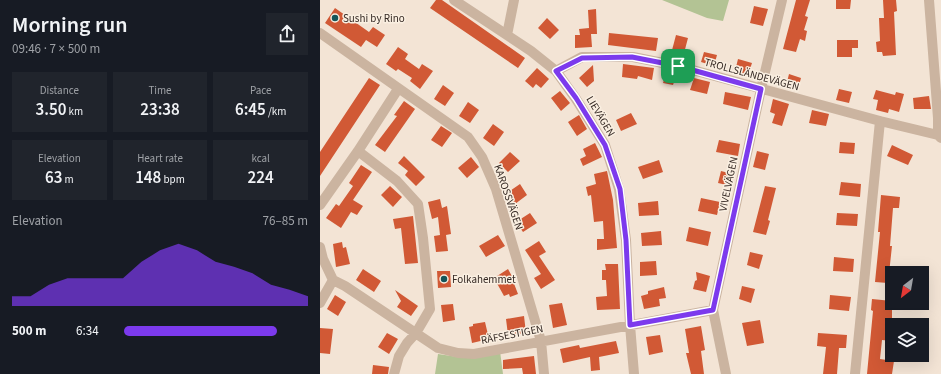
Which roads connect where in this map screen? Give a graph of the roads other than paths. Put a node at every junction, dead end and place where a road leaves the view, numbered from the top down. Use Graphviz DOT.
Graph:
graph roads {
  1 [pos="454,0"];
  2 [pos="514,0"];
  3 [pos="782,0"];
  4 [pos="929,0"];
  5 [pos="320,33"];
  6 [pos="507,35"];
  7 [pos="556,71"];
  8 [pos="398,89"];
  9 [pos="761,89"];
  10 [pos="880,121"];
  11 [pos="939,136"];
  12 [pos="358,151"];
  13 [pos="320,205"];
  14 [pos="320,247"];
  15 [pos="334,280"];
  16 [pos="320,303"];
  17 [pos="713,310"];
  18 [pos="630,325"];
  19 [pos="416,333"];
  20 [pos="541,341"];
  21 [pos="394,374"];
  22 [pos="544,374"];
  23 [pos="634,374"];
  24 [pos="726,374"];
  25 [pos="855,374"];
  1 -- 6 [label="street, LIEVÄGEN"];
  2 -- 6 [label="street"];
  3 -- 9 [label="street, VIVELVÄGEN"];
  4 -- 11 [label="street"];
  5 -- 8 [label="street, KAROSSVÄGEN"];
  6 -- 7 [label="street, LIEVÄGEN"];
  7 -- 9 [label="street, TROLLSLÄNDEVÄGEN"];
  7 -- 18 [label="street, LIEVÄGEN"];
  8 -- 12 [label="street"];
  8 -- 20 [label="street, KAROSSVÄGEN"];
  9 -- 10 [label="street, TROLLSLÄNDEVÄGEN"];
  9 -- 17 [label="street, VIVELVÄGEN"];
  10 -- 11 [label="street, TROLLSLÄNDEVÄGEN"];
  10 -- 25 [label="street"];
  12 -- 13 [label="street"];
  12 -- 19 [label="street"];
  14 -- 15 [label="street"];
  15 -- 16 [label="street"];
  15 -- 19 [label="street, RÄFSESTIGEN"];
  17 -- 18 [label="street, RÄFSESTIGEN"];
  17 -- 24 [label="street, VIVELVÄGEN"];
  18 -- 20 [label="street, RÄFSESTIGEN"];
  18 -- 23 [label="street, LIEVÄGEN"];
  19 -- 20 [label="street, RÄFSESTIGEN"];
  19 -- 21 [label="street"];
  20 -- 22 [label="street, KAROSSVÄGEN"];
}
